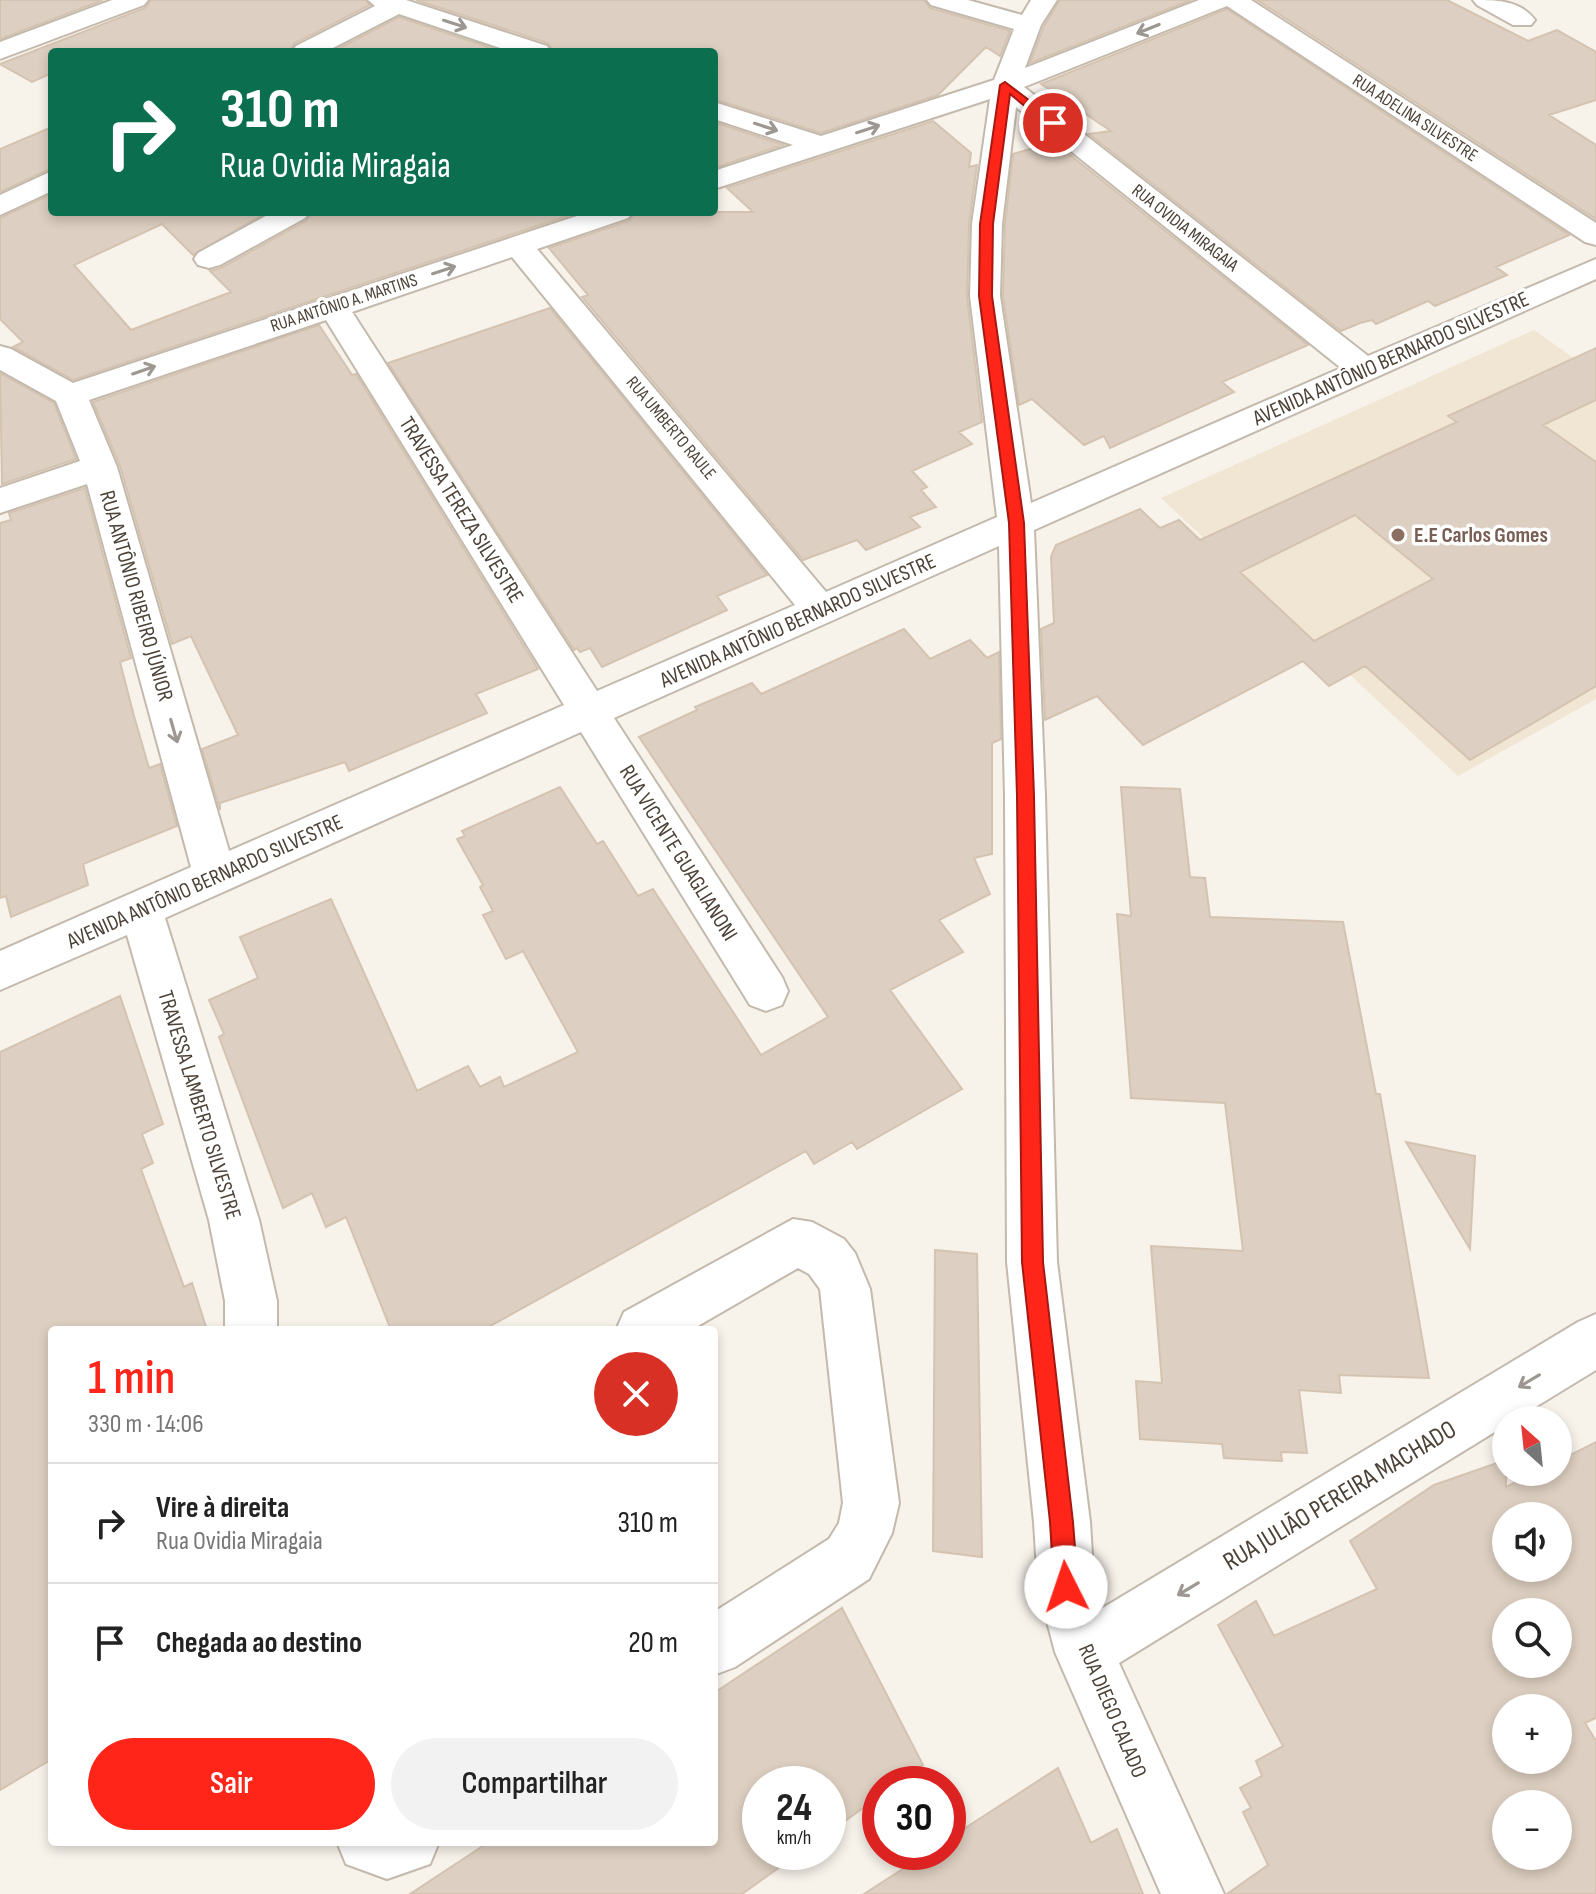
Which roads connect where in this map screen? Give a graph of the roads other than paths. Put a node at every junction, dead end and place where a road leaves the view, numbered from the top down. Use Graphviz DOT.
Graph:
graph roads {
  1 [pos="135,0"];
  2 [pos="940,0"];
  3 [pos="1044,0"];
  4 [pos="1221,0"];
  5 [pos="1234,0"];
  6 [pos="1486,0"];
  7 [pos="389,3"];
  8 [pos="1522,20"];
  9 [pos="1028,25"];
  10 [pos="312,48"];
  11 [pos="526,48"];
  12 [pos="0,51"];
  13 [pos="1005,85"];
  14 [pos="718,111"];
  15 [pos="818,144"];
  16 [pos="718,179"];
  17 [pos="48,182"];
  18 [pos="0,206"];
  19 [pos="288,216"];
  20 [pos="606,216"];
  21 [pos="1596,236"];
  22 [pos="519,246"];
  23 [pos="209,259"];
  24 [pos="1596,268"];
  25 [pos="333,307"];
  26 [pos="0,356"];
  27 [pos="1365,370"];
  28 [pos="70,395"];
  29 [pos="100,467"];
  30 [pos="0,501"];
  31 [pos="1016,523"];
  32 [pos="821,611"];
  33 [pos="590,714"];
  34 [pos="215,877"];
  35 [pos="141,910"];
  36 [pos="0,971"];
  37 [pos="766,991"];
  38 [pos="251,1316"];
  39 [pos="649,1326"];
  40 [pos="1596,1340"];
  41 [pos="718,1643"];
  42 [pos="1084,1652"];
  43 [pos="1193,1894"];
  1 -- 12 [label="street"];
  2 -- 9 [label="street"];
  3 -- 9 [label="street, RUA DIEGO CALADO"];
  4 -- 13 [label="street, one-way"];
  5 -- 21 [label="street, RUA ADELINA SILVESTRE"];
  6 -- 8 [label="street"];
  7 -- 10 [label="street"];
  7 -- 11 [label="street, one-way"];
  9 -- 13 [label="street, RUA DIEGO CALADO"];
  15 -- 13 [label="street, one-way"];
  13 -- 27 [label="street, RUA OVIDIA MIRAGAIA"];
  13 -- 31 [label="street, RUA DIEGO CALADO"];
  14 -- 15 [label="street, one-way"];
  15 -- 16 [label="street"];
  17 -- 18 [label="street"];
  19 -- 23 [label="street"];
  20 -- 22 [label="street, RUA ANTÔNIO A. MARTINS"];
  25 -- 22 [label="street, RUA ANTÔNIO A. MARTINS, one-way"];
  22 -- 32 [label="street, RUA UMBERTO RAULE"];
  24 -- 27 [label="street, AVENIDA ANTÔNIO BERNARDO SILVESTRE"];
  28 -- 25 [label="street, RUA ANTÔNIO A. MARTINS, one-way"];
  25 -- 33 [label="street, TRAVESSA TEREZA SILVESTRE"];
  26 -- 28 [label="street"];
  27 -- 31 [label="street, AVENIDA ANTÔNIO BERNARDO SILVESTRE"];
  28 -- 29 [label="street, RUA ANTÔNIO RIBEIRO JÚNIOR"];
  29 -- 30 [label="street"];
  29 -- 34 [label="street, RUA ANTÔNIO RIBEIRO JÚNIOR, one-way"];
  31 -- 32 [label="street, AVENIDA ANTÔNIO BERNARDO SILVESTRE"];
  31 -- 42 [label="street, RUA DIEGO CALADO"];
  32 -- 33 [label="street, AVENIDA ANTÔNIO BERNARDO SILVESTRE"];
  33 -- 34 [label="street, AVENIDA ANTÔNIO BERNARDO SILVESTRE"];
  33 -- 37 [label="street, RUA VICENTE GUAGLIANONI"];
  34 -- 35 [label="street, AVENIDA ANTÔNIO BERNARDO SILVESTRE"];
  35 -- 36 [label="street, AVENIDA ANTÔNIO BERNARDO SILVESTRE"];
  35 -- 38 [label="street, TRAVESSA LAMBERTO SILVESTRE"];
  39 -- 41 [label="street"];
  40 -- 42 [label="street, RUA JULIÃO PEREIRA MACHADO, one-way"];
  42 -- 43 [label="street, RUA DIEGO CALADO"];
}
